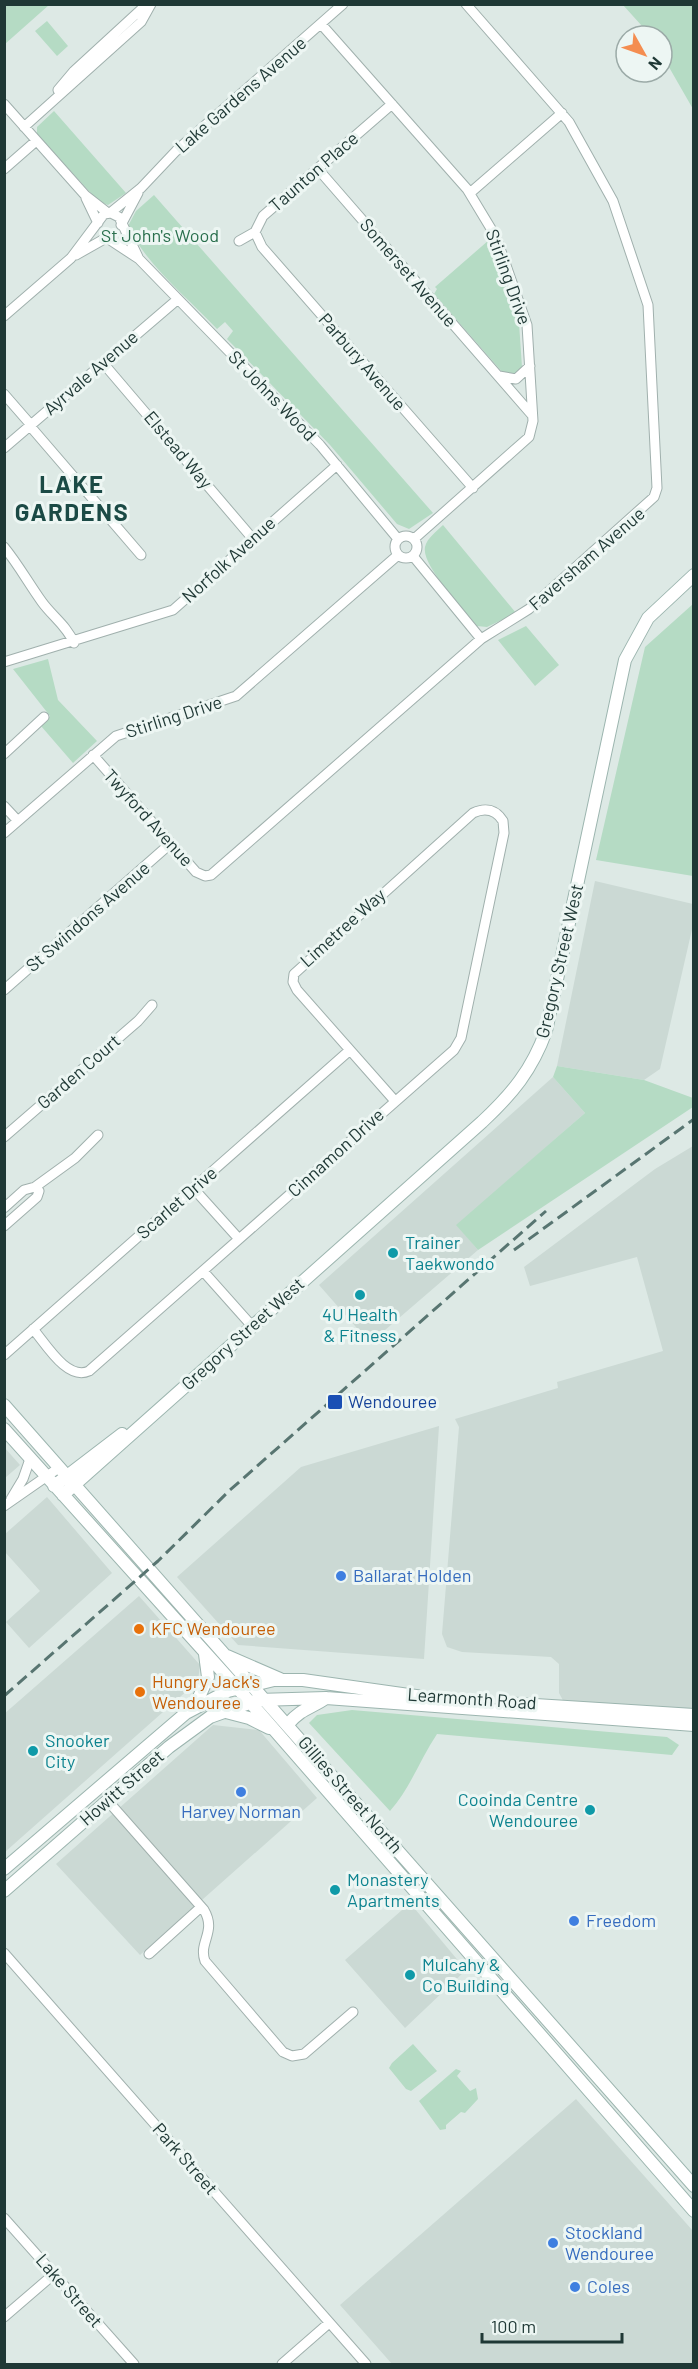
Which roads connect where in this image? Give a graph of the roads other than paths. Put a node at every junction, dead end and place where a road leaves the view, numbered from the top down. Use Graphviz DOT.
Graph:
graph roads {
  1 [pos="147,4"];
  2 [pos="151,4"];
  3 [pos="343,4"];
  4 [pos="466,4"];
  5 [pos="321,24"];
  6 [pos="4,104"];
  7 [pos="48,104"];
  8 [pos="392,104"];
  9 [pos="562,113"];
  10 [pos="24,126"];
  11 [pos="36,141"];
  12 [pos="4,169"];
  13 [pos="318,169"];
  14 [pos="141,188"];
  15 [pos="470,193"];
  16 [pos="85,195"];
  17 [pos="109,213"];
  18 [pos="98,224"];
  19 [pos="121,226"];
  20 [pos="255,232"];
  21 [pos="106,238"];
  22 [pos="239,241"];
  23 [pos="71,258"];
  24 [pos="139,259"];
  25 [pos="178,299"];
  26 [pos="4,316"];
  27 [pos="103,363"];
  28 [pos="530,366"];
  29 [pos="499,376"];
  30 [pos="4,394"];
  31 [pos="532,415"];
  32 [pos="30,425"];
  33 [pos="4,448"];
  34 [pos="337,465"];
  35 [pos="473,488"];
  36 [pos="253,539"];
  37 [pos="398,539"];
  38 [pos="414,539"];
  39 [pos="4,547"];
  40 [pos="141,555"];
  41 [pos="398,555"];
  42 [pos="413,556"];
  43 [pos="693,575"];
  44 [pos="481,639"];
  45 [pos="74,643"];
  46 [pos="4,662"];
  47 [pos="44,717"];
  48 [pos="4,754"];
  49 [pos="93,755"];
  50 [pos="4,806"];
  51 [pos="495,812"];
  52 [pos="18,821"];
  53 [pos="4,833"];
  54 [pos="171,843"];
  55 [pos="206,876"];
  56 [pos="4,990"];
  57 [pos="152,1005"];
  58 [pos="350,1050"];
  59 [pos="395,1101"];
  60 [pos="98,1135"];
  61 [pos="4,1137"];
  62 [pos="35,1187"];
  63 [pos="194,1189"];
  64 [pos="20,1193"];
  65 [pos="30,1204"];
  66 [pos="4,1208"];
  67 [pos="4,1226"];
  68 [pos="239,1239"];
  69 [pos="203,1271"];
  70 [pos="252,1326"];
  71 [pos="33,1329"];
  72 [pos="4,1355"];
  73 [pos="171,1398"];
  74 [pos="4,1405"];
  75 [pos="4,1429"];
  76 [pos="30,1459"];
  77 [pos="64,1471"];
  78 [pos="77,1485"];
  79 [pos="55,1486"];
  80 [pos="6,1505"];
  81 [pos="205,1652"];
  82 [pos="226,1656"];
  83 [pos="281,1680"];
  84 [pos="252,1684"];
  85 [pos="237,1688"];
  86 [pos="326,1698"];
  87 [pos="265,1699"];
  88 [pos="249,1702"];
  89 [pos="195,1706"];
  90 [pos="544,1709"];
  91 [pos="222,1711"];
  92 [pos="690,1720"];
  93 [pos="288,1724"];
  94 [pos="275,1732"];
  95 [pos="97,1788"];
  96 [pos="107,1800"];
  97 [pos="4,1869"];
  98 [pos="6,1888"];
  99 [pos="201,1907"];
  100 [pos="4,1953"];
  101 [pos="149,1953"];
  102 [pos="352,2012"];
  103 [pos="607,2088"];
  104 [pos="595,2098"];
  105 [pos="693,2186"];
  106 [pos="693,2211"];
  107 [pos="4,2218"];
  108 [pos="54,2274"];
  109 [pos="4,2317"];
  110 [pos="330,2323"];
  111 [pos="134,2364"];
  112 [pos="282,2364"];
  113 [pos="366,2364"];
  1 -- 7 [label="street"];
  2 -- 7 [label="street"];
  3 -- 5 [label="street, Lake Gardens Avenue"];
  4 -- 9 [label="street, Faversham Avenue"];
  5 -- 8 [label="street, Stirling Drive"];
  5 -- 14 [label="street, Lake Gardens Avenue"];
  6 -- 10 [label="street"];
  7 -- 10 [label="street"];
  8 -- 13 [label="street, Taunton Place"];
  8 -- 15 [label="street, Stirling Drive"];
  9 -- 15 [label="street"];
  9 -- 44 [label="street, Faversham Avenue"];
  10 -- 11 [label="street"];
  11 -- 12 [label="street"];
  11 -- 16 [label="street"];
  13 -- 20 [label="street, Taunton Place"];
  13 -- 29 [label="street, Somerset Avenue"];
  14 -- 17 [label="street, Lake Gardens Avenue"];
  14 -- 19 [label="street, Lake Gardens Avenue"];
  15 -- 28 [label="street, Stirling Drive"];
  16 -- 17 [label="street"];
  16 -- 18 [label="street"];
  17 -- 18 [label="street"];
  17 -- 19 [label="street"];
  18 -- 21 [label="street"];
  18 -- 23 [label="street"];
  19 -- 21 [label="street"];
  19 -- 24 [label="street, St Johns Wood"];
  20 -- 22 [label="street, Taunton Place"];
  20 -- 35 [label="street, Parbury Avenue"];
  21 -- 23 [label="street"];
  21 -- 24 [label="street, St Johns Wood"];
  23 -- 26 [label="street"];
  24 -- 25 [label="street, St Johns Wood"];
  25 -- 27 [label="street, Ayrvale Avenue"];
  25 -- 34 [label="street, St Johns Wood"];
  27 -- 32 [label="street, Ayrvale Avenue"];
  27 -- 36 [label="street, Elstead Way"];
  28 -- 29 [label="street"];
  28 -- 31 [label="street, Stirling Drive"];
  29 -- 31 [label="street, Somerset Avenue"];
  30 -- 32 [label="street"];
  31 -- 35 [label="street, Stirling Drive"];
  32 -- 33 [label="street, Ayrvale Avenue"];
  32 -- 40 [label="street"];
  34 -- 36 [label="street, Norfolk Avenue"];
  34 -- 37 [label="street, St Johns Wood"];
  35 -- 38 [label="street, Stirling Drive"];
  36 -- 45 [label="street, Norfolk Avenue"];
  37 -- 38 [label="street"];
  37 -- 41 [label="street"];
  38 -- 42 [label="street"];
  39 -- 45 [label="street"];
  41 -- 42 [label="street"];
  41 -- 49 [label="street, Stirling Drive"];
  42 -- 44 [label="street"];
  43 -- 70 [label="main road, Gregory Street West"];
  44 -- 55 [label="street, Faversham Avenue"];
  45 -- 46 [label="street, Norfolk Avenue"];
  47 -- 48 [label="street"];
  49 -- 52 [label="street, Stirling Drive"];
  49 -- 54 [label="street, Twyford Avenue"];
  50 -- 52 [label="street"];
  51 -- 58 [label="street, Limetree Way"];
  51 -- 59 [label="street, Cinnamon Drive"];
  52 -- 53 [label="street, Stirling Drive"];
  54 -- 55 [label="street, Twyford Avenue"];
  54 -- 56 [label="street, St Swindons Avenue"];
  57 -- 61 [label="street, Garden Court"];
  58 -- 59 [label="street, Limetree Way"];
  58 -- 63 [label="street, Scarlet Drive"];
  59 -- 68 [label="street, Cinnamon Drive"];
  60 -- 62 [label="street"];
  62 -- 64 [label="street"];
  62 -- 65 [label="street"];
  63 -- 68 [label="street"];
  63 -- 71 [label="street, Scarlet Drive"];
  64 -- 65 [label="street"];
  64 -- 66 [label="street"];
  65 -- 67 [label="street"];
  68 -- 69 [label="street, Cinnamon Drive"];
  69 -- 70 [label="street"];
  69 -- 71 [label="street, Cinnamon Drive"];
  70 -- 73 [label="main road, Gregory Street West"];
  71 -- 72 [label="street, Scarlet Drive"];
  73 -- 77 [label="main road, Gregory Street West"];
  73 -- 78 [label="main road, Gregory Street West"];
  74 -- 77 [label="main road, Gillies Street North"];
  75 -- 76 [label="main road, Gillies Street North"];
  76 -- 79 [label="main road, Gillies Street North"];
  76 -- 80 [label="street"];
  77 -- 78 [label="main road, Gillies Street North"];
  77 -- 79 [label="main road, Gregory Street West"];
  78 -- 79 [label="main road, Gregory Street West"];
  78 -- 82 [label="main road, Gillies Street North"];
  79 -- 80 [label="street"];
  79 -- 81 [label="main road, Gillies Street North"];
  81 -- 85 [label="main road, Gillies Street North"];
  81 -- 89 [label="main road"];
  82 -- 83 [label="main road"];
  82 -- 84 [label="main road, Gillies Street North"];
  83 -- 84 [label="main road, Learmonth Road"];
  83 -- 90 [label="main road, Learmonth Road"];
  84 -- 85 [label="main road, Learmonth Road"];
  84 -- 87 [label="main road, Gillies Street North"];
  85 -- 88 [label="main road, Gillies Street North"];
  85 -- 89 [label="main road, Howitt Street"];
  86 -- 87 [label="main road, Learmonth Road"];
  86 -- 90 [label="main road, Learmonth Road"];
  86 -- 93 [label="main road"];
  87 -- 88 [label="main road, Learmonth Road"];
  87 -- 93 [label="main road, Gillies Street North"];
  88 -- 91 [label="main road, Howitt Street"];
  88 -- 94 [label="main road, Gillies Street North"];
  89 -- 95 [label="main road, Howitt Street"];
  90 -- 92 [label="main road, Learmonth Road"];
  91 -- 94 [label="main road"];
  91 -- 96 [label="main road, Howitt Street"];
  93 -- 103 [label="main road, Gillies Street North"];
  94 -- 104 [label="main road, Gillies Street North"];
  95 -- 96 [label="main road"];
  95 -- 97 [label="main road, Howitt Street"];
  96 -- 98 [label="main road, Howitt Street"];
  96 -- 99 [label="street"];
  99 -- 101 [label="street"];
  99 -- 102 [label="street"];
  100 -- 110 [label="street, Park Street"];
  103 -- 104 [label="main road"];
  103 -- 105 [label="main road, Gillies Street North"];
  104 -- 106 [label="main road, Gillies Street North"];
  107 -- 108 [label="street, Lake Street"];
  108 -- 109 [label="street"];
  108 -- 111 [label="street, Lake Street"];
  110 -- 112 [label="street"];
  110 -- 113 [label="street, Park Street"];
}
